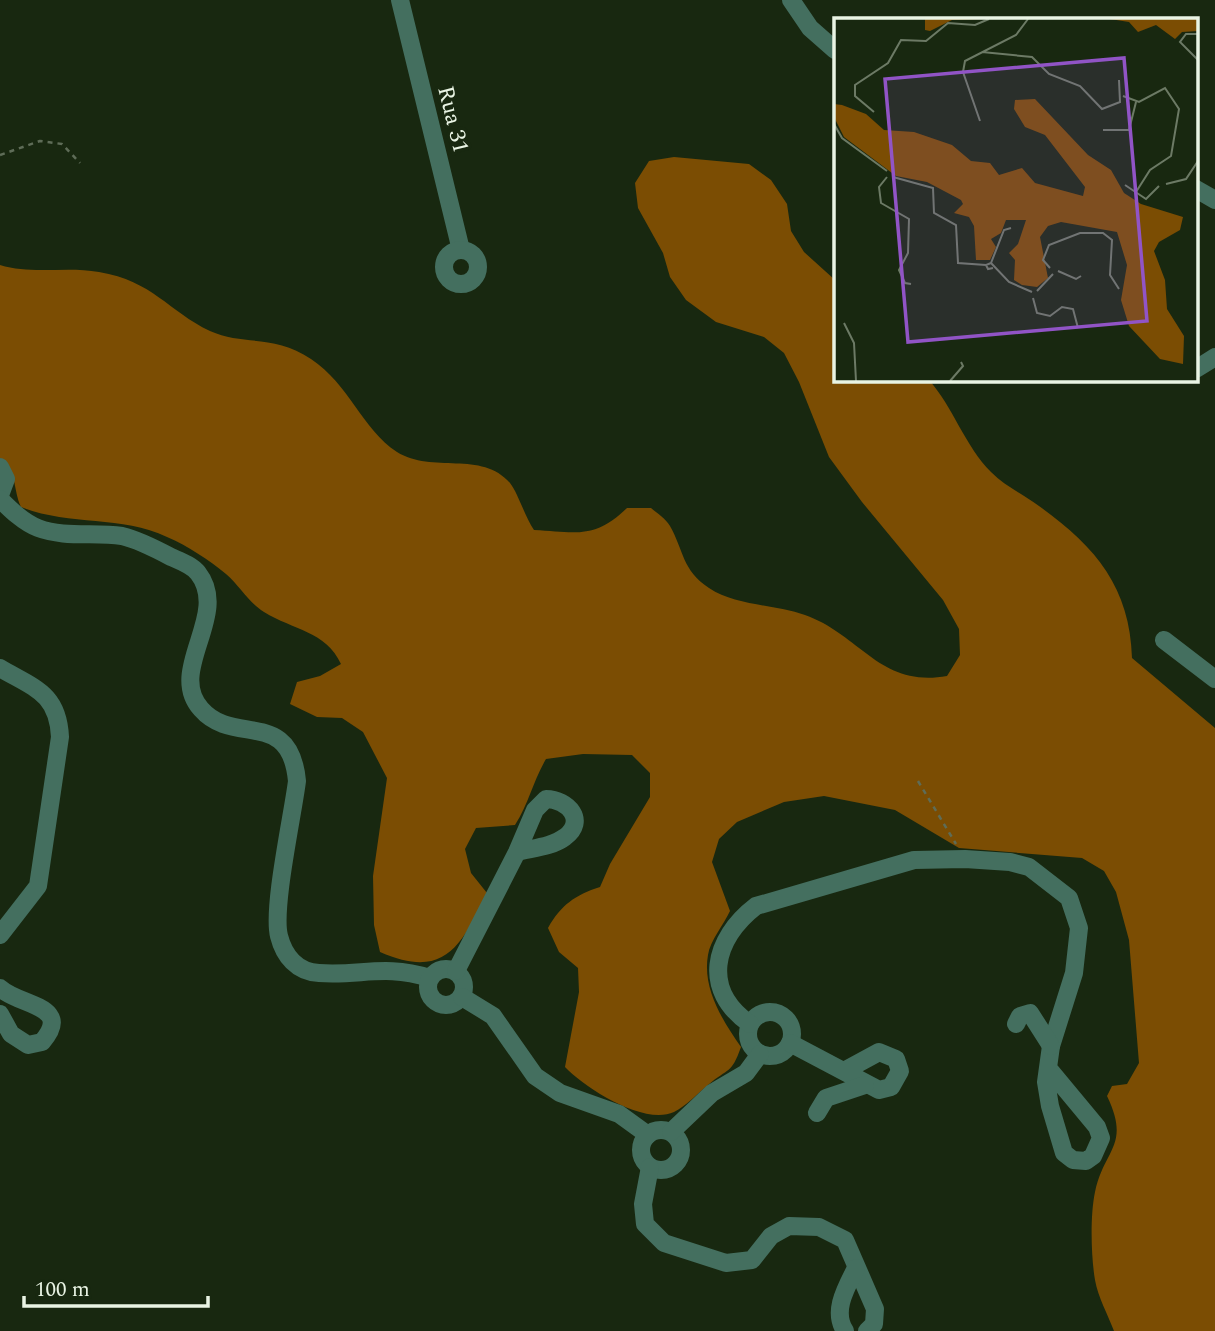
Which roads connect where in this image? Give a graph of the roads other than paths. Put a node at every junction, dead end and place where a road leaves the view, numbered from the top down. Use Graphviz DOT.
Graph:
graph roads {
  1 [pos="400,0"];
  2 [pos="791,0"];
  3 [pos="834,49"];
  4 [pos="1198,190"];
  5 [pos="1215,200"];
  6 [pos="461,250"];
  7 [pos="1215,357"];
  8 [pos="1198,368"];
  9 [pos="0,467"];
  10 [pos="0,497"];
  11 [pos="1164,640"];
  12 [pos="0,667"];
  13 [pos="1215,679"];
  14 [pos="517,852"];
  15 [pos="0,935"];
  16 [pos="456,971"];
  17 [pos="430,978"];
  18 [pos="0,988"];
  19 [pos="463,997"];
  20 [pos="0,1014"];
  21 [pos="750,1024"];
  22 [pos="1016,1024"];
  23 [pos="790,1044"];
  24 [pos="1051,1046"];
  25 [pos="760,1054"];
  26 [pos="1048,1068"];
  27 [pos="844,1071"];
  28 [pos="865,1085"];
  29 [pos="817,1113"];
  30 [pos="671,1132"];
  31 [pos="648,1135"];
  32 [pos="650,1167"];
  33 [pos="856,1268"];
  34 [pos="845,1331"];
  35 [pos="867,1331"];
  1 -- 6 [label="street, Rua 31"];
  2 -- 3 [label="street"];
  4 -- 5 [label="street"];
  7 -- 8 [label="street"];
  9 -- 10 [label="street"];
  10 -- 17 [label="street"];
  11 -- 13 [label="street"];
  12 -- 15 [label="street"];
  14 -- 16 [label="street"];
  16 -- 17 [label="street"];
  16 -- 19 [label="street"];
  17 -- 19 [label="street"];
  18 -- 20 [label="street"];
  19 -- 31 [label="street"];
  21 -- 23 [label="street"];
  21 -- 24 [label="street"];
  21 -- 25 [label="street"];
  22 -- 24 [label="street"];
  23 -- 25 [label="street"];
  23 -- 27 [label="street"];
  24 -- 26 [label="street"];
  25 -- 30 [label="street"];
  26 -- 26 [label="street"];
  27 -- 28 [label="street"];
  27 -- 28 [label="street"];
  28 -- 29 [label="street"];
  30 -- 31 [label="street"];
  30 -- 32 [label="street"];
  31 -- 32 [label="street"];
  32 -- 33 [label="street"];
  33 -- 34 [label="street"];
  33 -- 35 [label="street"];
}
